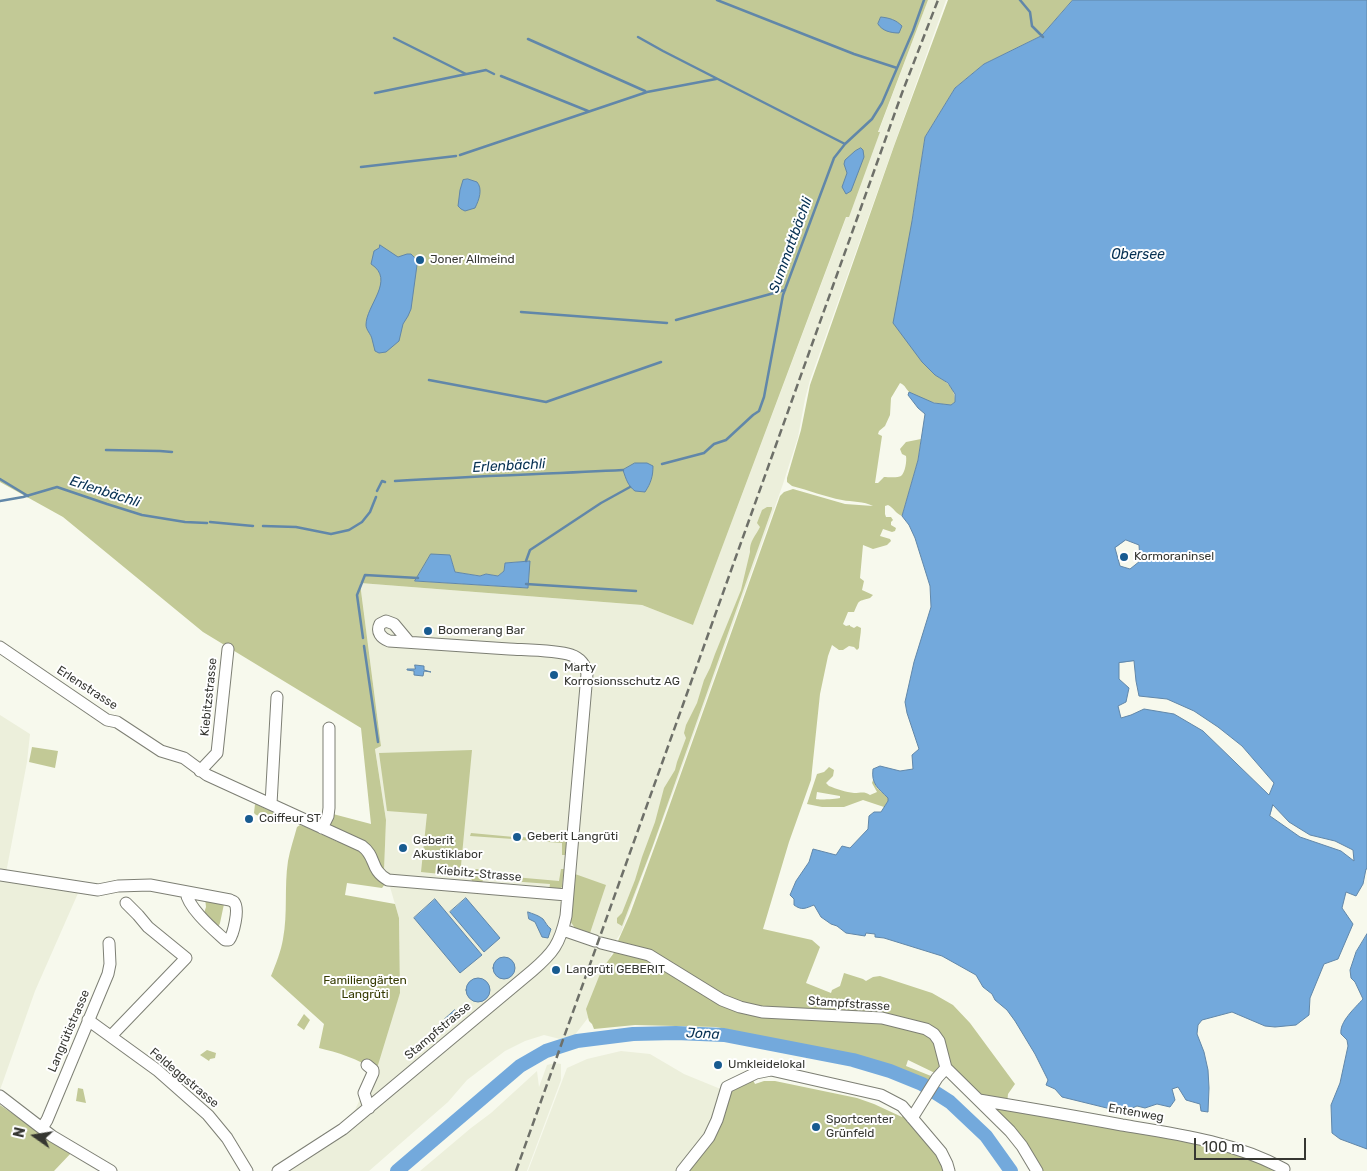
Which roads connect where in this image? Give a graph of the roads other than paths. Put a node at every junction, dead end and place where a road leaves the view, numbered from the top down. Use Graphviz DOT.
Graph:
graph roads {
  1 [pos="409,642"];
  2 [pos="0,647"];
  3 [pos="228,650"];
  4 [pos="277,697"];
  5 [pos="329,728"];
  6 [pos="200,771"];
  7 [pos="271,804"];
  8 [pos="322,828"];
  9 [pos="0,875"];
  10 [pos="186,892"];
  11 [pos="568,895"];
  12 [pos="126,903"];
  13 [pos="563,930"];
  14 [pos="110,943"];
  15 [pos="88,1020"];
  16 [pos="111,1036"];
  17 [pos="367,1065"];
  18 [pos="946,1068"];
  19 [pos="0,1096"];
  20 [pos="979,1100"];
  21 [pos="369,1108"];
  22 [pos="912,1118"];
  23 [pos="42,1128"];
  24 [pos="1284,1169"];
  25 [pos="111,1171"];
  26 [pos="248,1171"];
  27 [pos="278,1171"];
  28 [pos="682,1171"];
  29 [pos="949,1171"];
  30 [pos="1037,1171"];
  1 -- 11 [label="street, Stampfstrasse"];
  2 -- 6 [label="street, Erlenstrasse"];
  3 -- 6 [label="street, Kiebitzstrasse"];
  4 -- 7 [label="street"];
  5 -- 8 [label="street"];
  6 -- 7 [label="street"];
  7 -- 8 [label="street"];
  8 -- 11 [label="street, Kiebitz-Strasse"];
  9 -- 10 [label="street"];
  10 -- 10 [label="street"];
  11 -- 13 [label="street, Stampfstrasse"];
  12 -- 16 [label="street"];
  13 -- 18 [label="street, Stampfstrasse"];
  13 -- 21 [label="street, Stampfstrasse"];
  14 -- 15 [label="street, Langrütistrasse"];
  15 -- 16 [label="street, Feldeggstrasse"];
  15 -- 23 [label="street, Langrütistrasse"];
  16 -- 26 [label="street, Feldeggstrasse"];
  17 -- 21 [label="street"];
  18 -- 20 [label="street"];
  18 -- 22 [label="street"];
  19 -- 23 [label="street"];
  20 -- 24 [label="street, Entenweg"];
  20 -- 30 [label="street"];
  21 -- 27 [label="street, Stampfstrasse"];
  22 -- 28 [label="street"];
  22 -- 29 [label="street"];
  23 -- 25 [label="street"];
}
